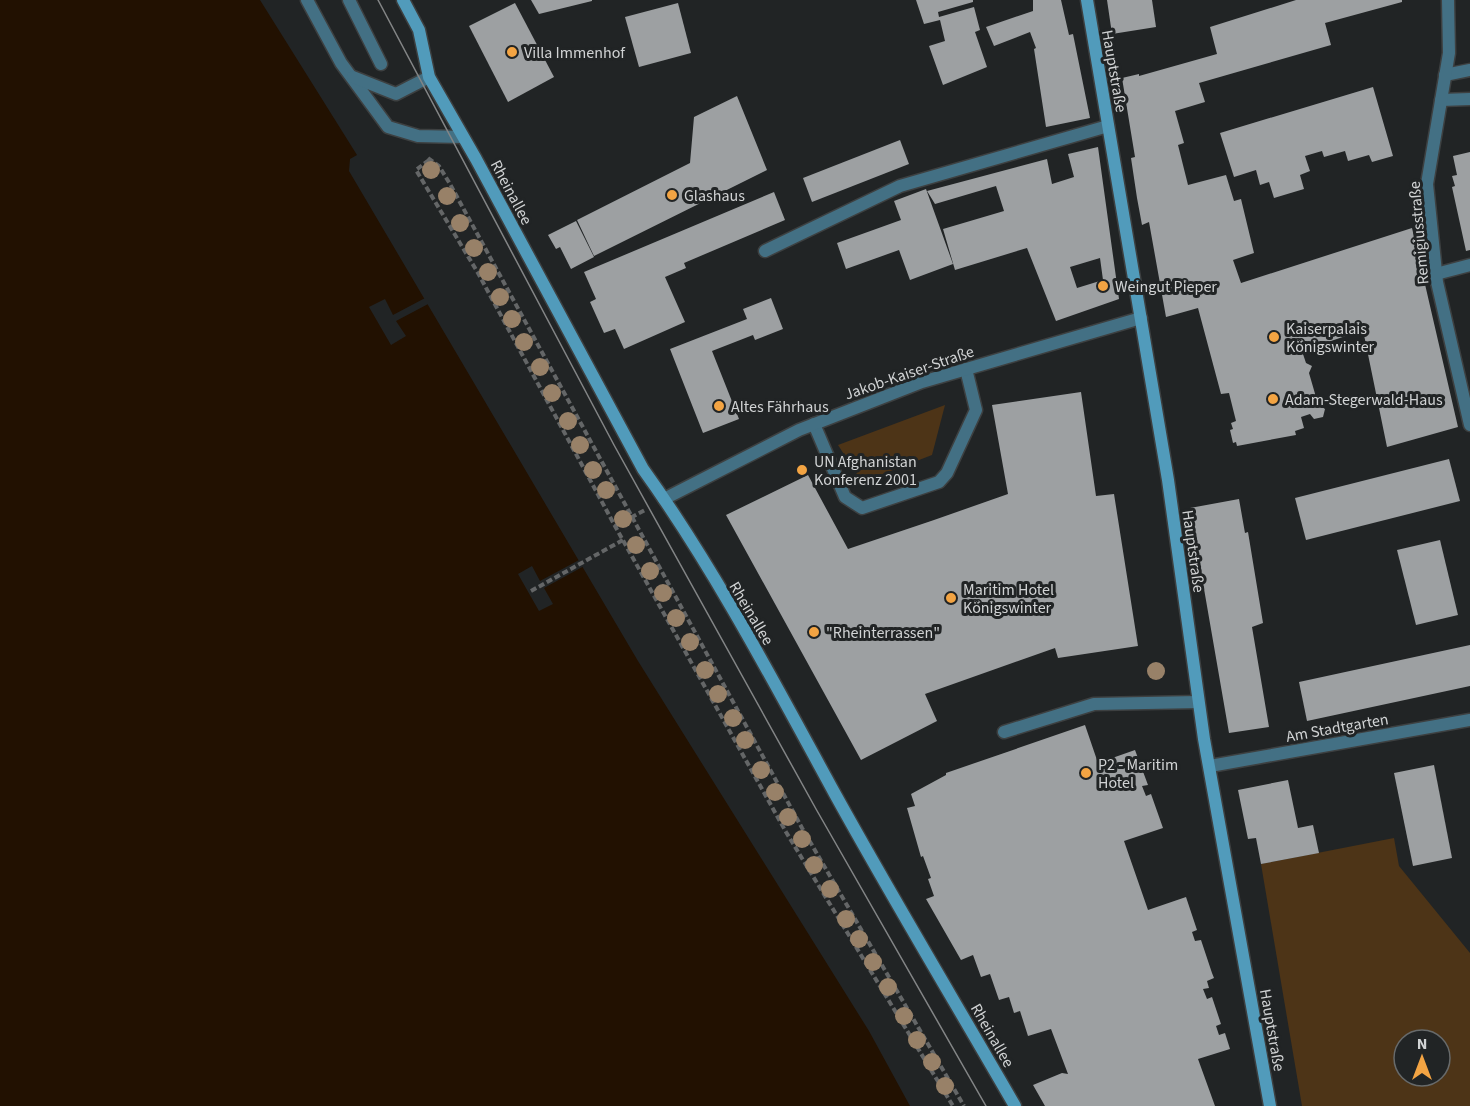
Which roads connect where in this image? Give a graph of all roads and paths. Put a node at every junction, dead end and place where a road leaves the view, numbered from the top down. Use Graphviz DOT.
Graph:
graph roads {
  1 [pos="307,0"];
  2 [pos="349,0"];
  3 [pos="403,0"];
  4 [pos="1087,0"];
  5 [pos="1448,0"];
  6 [pos="381,64"];
  7 [pos="1470,70"];
  8 [pos="1445,75"];
  9 [pos="353,76"];
  10 [pos="429,77"];
  11 [pos="1470,99"];
  12 [pos="1441,100"];
  13 [pos="1108,126"];
  14 [pos="418,136"];
  15 [pos="462,137"];
  16 [pos="429,160"];
  17 [pos="765,251"];
  18 [pos="1470,265"];
  19 [pos="1436,274"];
  20 [pos="1141,318"];
  21 [pos="966,369"];
  22 [pos="814,424"];
  23 [pos="1470,425"];
  24 [pos="664,499"];
  25 [pos="629,516"];
  26 [pos="615,526"];
  27 [pos="623,540"];
  28 [pos="531,591"];
  29 [pos="1198,702"];
  30 [pos="1470,720"];
  31 [pos="1004,732"];
  32 [pos="1210,766"];
  33 [pos="953,1106"];
  34 [pos="964,1106"];
  35 [pos="1015,1106"];
  36 [pos="1270,1106"];
  1 -- 9 [label="street"];
  2 -- 6 [label="street"];
  3 -- 10 [label="street, Rheinallee"];
  4 -- 13 [label="street, Hauptstraße"];
  5 -- 8 [label="street, Remigiusstraße"];
  7 -- 8 [label="street"];
  8 -- 12 [label="street, Remigiusstraße"];
  9 -- 10 [label="street"];
  9 -- 14 [label="street"];
  10 -- 15 [label="street, Rheinallee"];
  11 -- 12 [label="street"];
  12 -- 19 [label="street, Remigiusstraße"];
  13 -- 17 [label="street"];
  13 -- 20 [label="street, Hauptstraße"];
  14 -- 15 [label="street"];
  14 -- 16 [label="path"];
  15 -- 24 [label="street, Rheinallee"];
  16 -- 25 [label="path"];
  16 -- 26 [label="path"];
  18 -- 19 [label="street"];
  19 -- 23 [label="street, Remigiusstraße"];
  20 -- 21 [label="street, Jakob-Kaiser-Straße"];
  20 -- 29 [label="street, Hauptstraße"];
  21 -- 22 [label="street, Jakob-Kaiser-Straße"];
  21 -- 22 [label="street"];
  22 -- 24 [label="street, Jakob-Kaiser-Straße"];
  24 -- 35 [label="street, Rheinallee"];
  25 -- 26 [label="path"];
  25 -- 34 [label="path"];
  26 -- 27 [label="path"];
  27 -- 28 [label="path"];
  27 -- 33 [label="path"];
  29 -- 31 [label="street"];
  29 -- 32 [label="street, Hauptstraße"];
  30 -- 32 [label="street, Am Stadtgarten"];
  32 -- 36 [label="street, Hauptstraße"];
}
